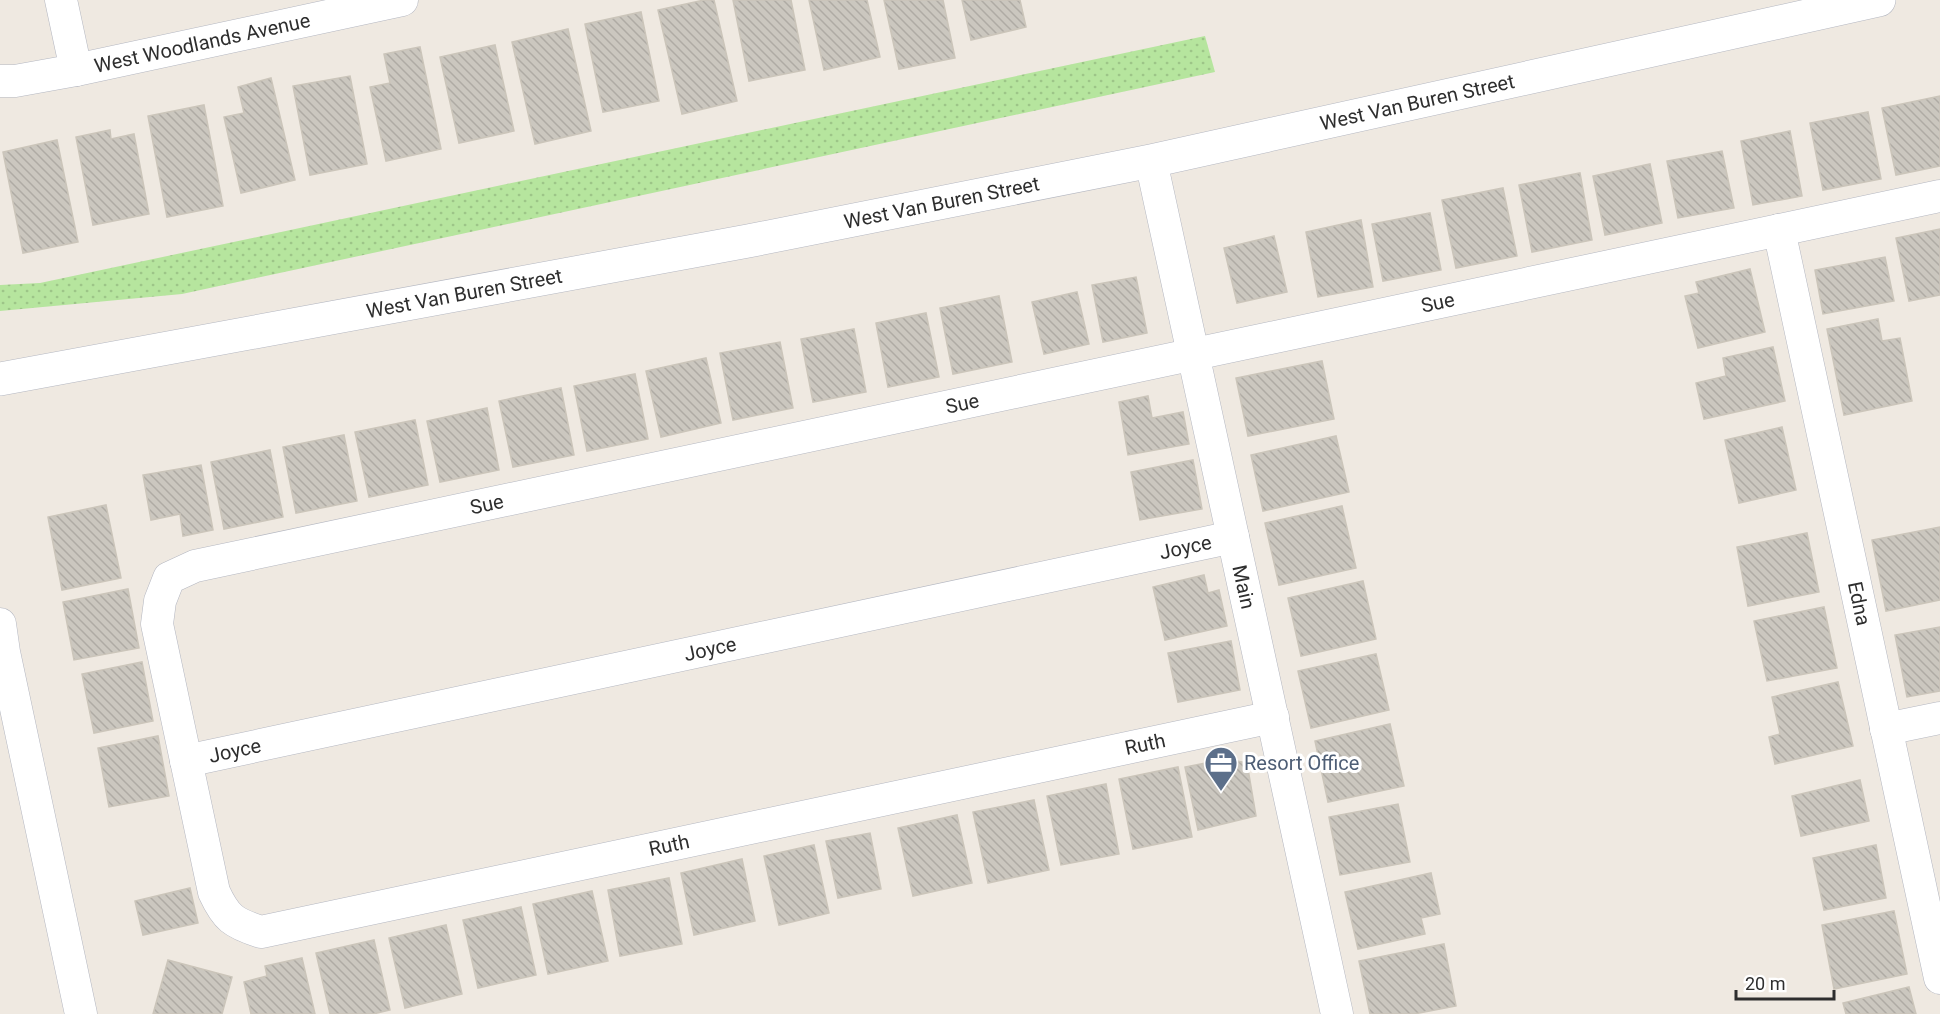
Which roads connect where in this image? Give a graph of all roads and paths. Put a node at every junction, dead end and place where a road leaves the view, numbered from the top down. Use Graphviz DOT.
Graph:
graph roads {
  1 [pos="61,0"];
  2 [pos="402,0"];
  3 [pos="1879,0"];
  4 [pos="76,70"];
  5 [pos="0,81"];
  6 [pos="1151,161"];
  7 [pos="1940,196"];
  8 [pos="1779,230"];
  9 [pos="1193,355"];
  10 [pos="0,379"];
  11 [pos="1233,537"];
  12 [pos="0,624"];
  13 [pos="1273,717"];
  14 [pos="1940,718"];
  15 [pos="1886,729"];
  16 [pos="186,761"];
  17 [pos="1934,921"];
  18 [pos="1940,978"];
  19 [pos="81,1014"];
  20 [pos="1337,1014"];
  1 -- 4 [label="street"];
  2 -- 4 [label="street, West Woodlands Avenue"];
  3 -- 6 [label="main road, West Van Buren Street"];
  4 -- 5 [label="street, West Woodlands Avenue"];
  6 -- 9 [label="street, Main"];
  6 -- 10 [label="main road, West Van Buren Street"];
  7 -- 8 [label="street, Sue"];
  8 -- 9 [label="street, Sue"];
  8 -- 15 [label="street, Edna"];
  9 -- 11 [label="street, Main"];
  9 -- 16 [label="street, Sue"];
  11 -- 13 [label="street, Main"];
  11 -- 16 [label="street, Joyce"];
  12 -- 19 [label="street"];
  13 -- 16 [label="street, Ruth"];
  13 -- 20 [label="street, Main"];
  14 -- 15 [label="street"];
  15 -- 17 [label="street, Edna"];
  17 -- 18 [label="street, Edna"];
}
